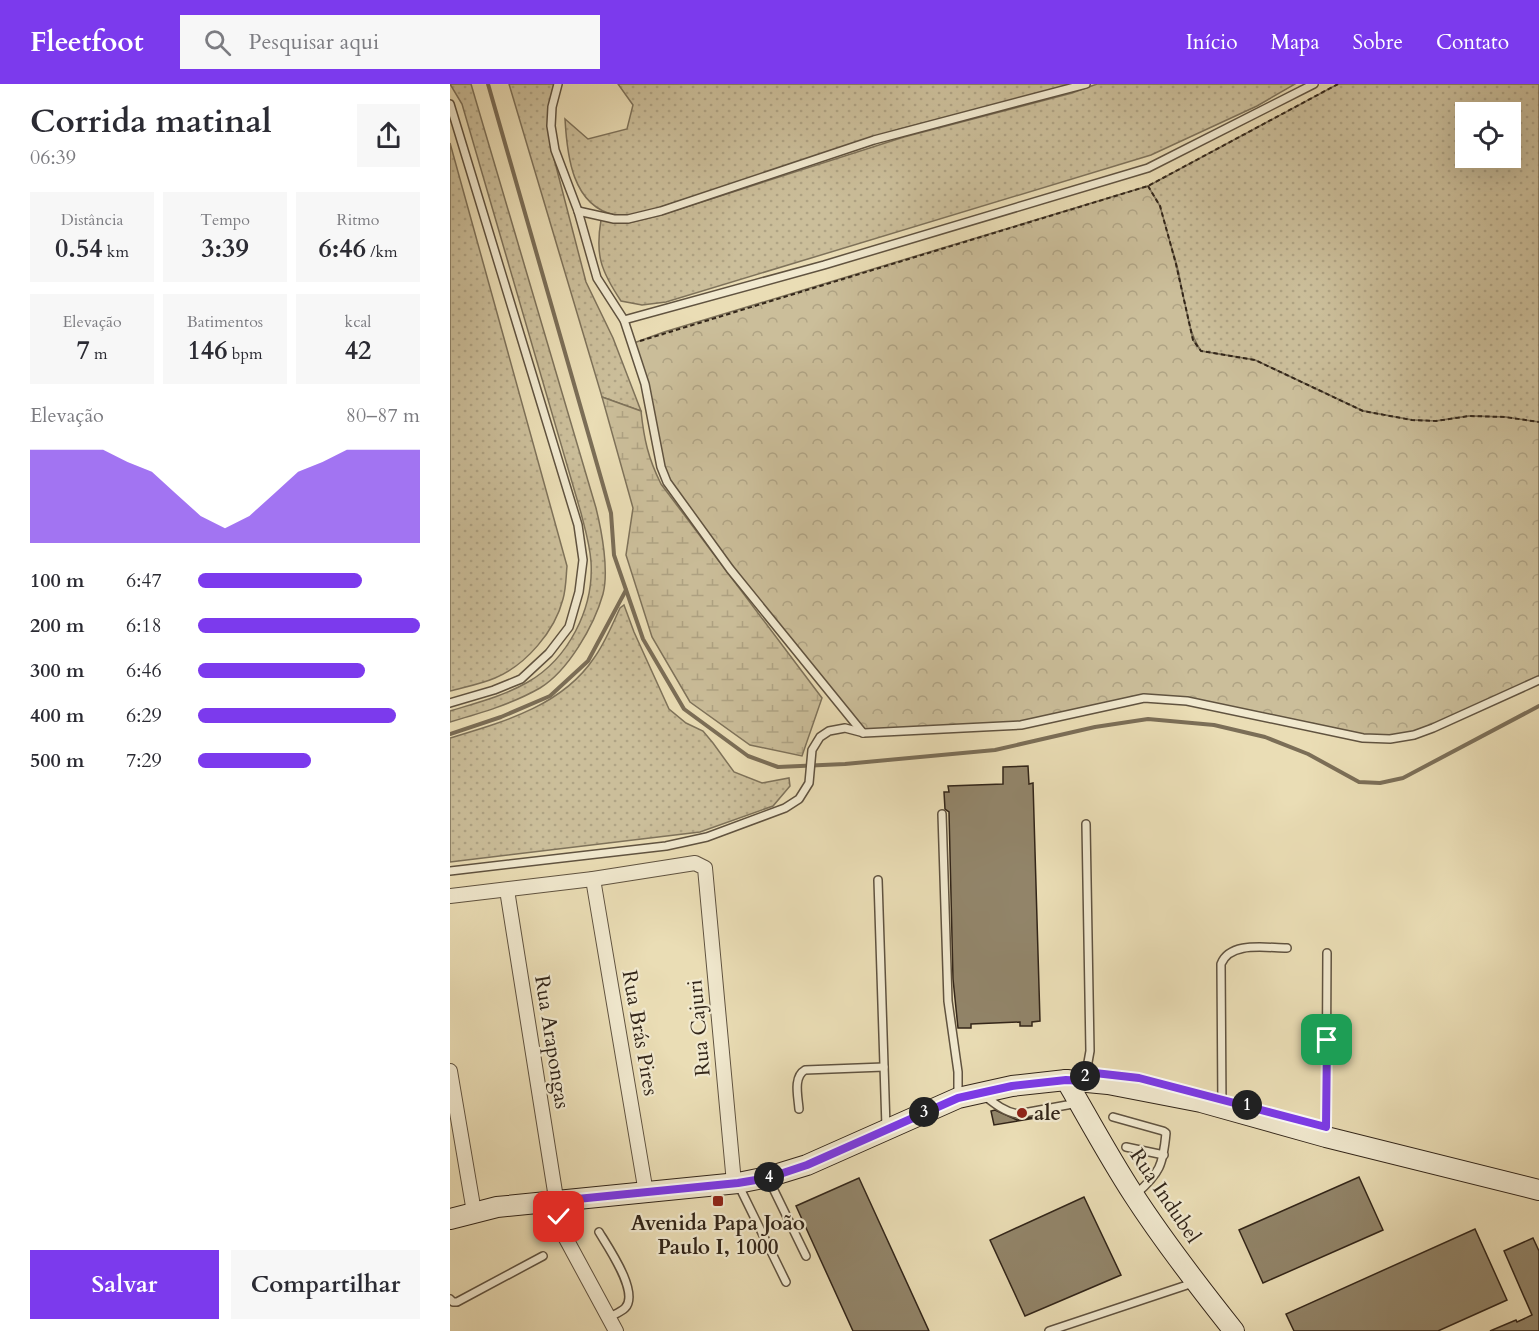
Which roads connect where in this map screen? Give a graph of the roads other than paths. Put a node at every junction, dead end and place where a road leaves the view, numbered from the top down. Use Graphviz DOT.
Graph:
graph roads {
  1 [pos="558,84"];
  2 [pos="1086,84"];
  3 [pos="1314,84"];
  4 [pos="450,104"];
  5 [pos="578,211"];
  6 [pos="624,320"];
  7 [pos="1539,680"];
  8 [pos="450,703"];
  9 [pos="864,733"];
  10 [pos="942,814"];
  11 [pos="1086,824"];
  12 [pos="450,871"];
  13 [pos="593,879"];
  14 [pos="878,880"];
  15 [pos="507,890"];
  16 [pos="450,896"];
  17 [pos="1287,948"];
  18 [pos="1327,953"];
  19 [pos="884,1067"];
  20 [pos="450,1071"];
  21 [pos="1075,1080"];
  22 [pos="980,1092"];
  23 [pos="958,1098"];
  24 [pos="1079,1103"];
  25 [pos="1222,1107"];
  26 [pos="799,1109"];
  27 [pos="1113,1117"];
  28 [pos="886,1128"];
  29 [pos="1326,1137"];
  30 [pos="1126,1147"];
  31 [pos="1164,1155"];
  32 [pos="768,1178"];
  33 [pos="736,1183"];
  34 [pos="1538,1192"];
  35 [pos="646,1193"];
  36 [pos="1134,1196"];
  37 [pos="557,1201"];
  38 [pos="474,1212"];
  39 [pos="450,1219"];
  40 [pos="599,1232"];
  41 [pos="543,1256"];
  42 [pos="806,1256"];
  43 [pos="786,1282"];
  44 [pos="1195,1282"];
  45 [pos="450,1299"];
  46 [pos="608,1318"];
  47 [pos="616,1331"];
  48 [pos="1049,1331"];
  49 [pos="1234,1331"];
  1 -- 5 [label="lane"];
  2 -- 5 [label="lane"];
  3 -- 6 [label="lane"];
  4 -- 8 [label="lane"];
  5 -- 6 [label="lane"];
  6 -- 9 [label="lane"];
  7 -- 9 [label="lane"];
  9 -- 12 [label="lane"];
  10 -- 23 [label="lane"];
  11 -- 21 [label="lane"];
  13 -- 15 [label="street"];
  13 -- 33 [label="street, Rua Cajuri"];
  13 -- 35 [label="street, Rua Brás Pires"];
  14 -- 19 [label="lane"];
  15 -- 16 [label="street"];
  15 -- 37 [label="street, Rua Arapongas"];
  17 -- 25 [label="lane"];
  18 -- 29 [label="lane"];
  19 -- 26 [label="lane"];
  19 -- 28 [label="lane"];
  20 -- 38 [label="street"];
  21 -- 22 [label="main road"];
  21 -- 24 [label="main road, Rua Indubel"];
  21 -- 25 [label="main road"];
  22 -- 23 [label="main road"];
  22 -- 24 [label="lane"];
  23 -- 28 [label="main road"];
  24 -- 36 [label="main road, Rua Indubel"];
  25 -- 29 [label="main road"];
  27 -- 31 [label="lane"];
  28 -- 32 [label="main road"];
  29 -- 34 [label="main road"];
  30 -- 31 [label="lane"];
  31 -- 36 [label="lane"];
  32 -- 33 [label="main road"];
  32 -- 42 [label="lane"];
  33 -- 35 [label="main road"];
  33 -- 43 [label="lane"];
  35 -- 37 [label="main road"];
  36 -- 44 [label="main road, Rua Indubel"];
  37 -- 38 [label="main road"];
  37 -- 46 [label="street, Rua Arapongas"];
  38 -- 39 [label="main road"];
  40 -- 46 [label="lane"];
  41 -- 45 [label="lane"];
  44 -- 48 [label="lane"];
  44 -- 49 [label="main road, Rua Indubel"];
  46 -- 47 [label="street, Rua Arapongas"];
}
